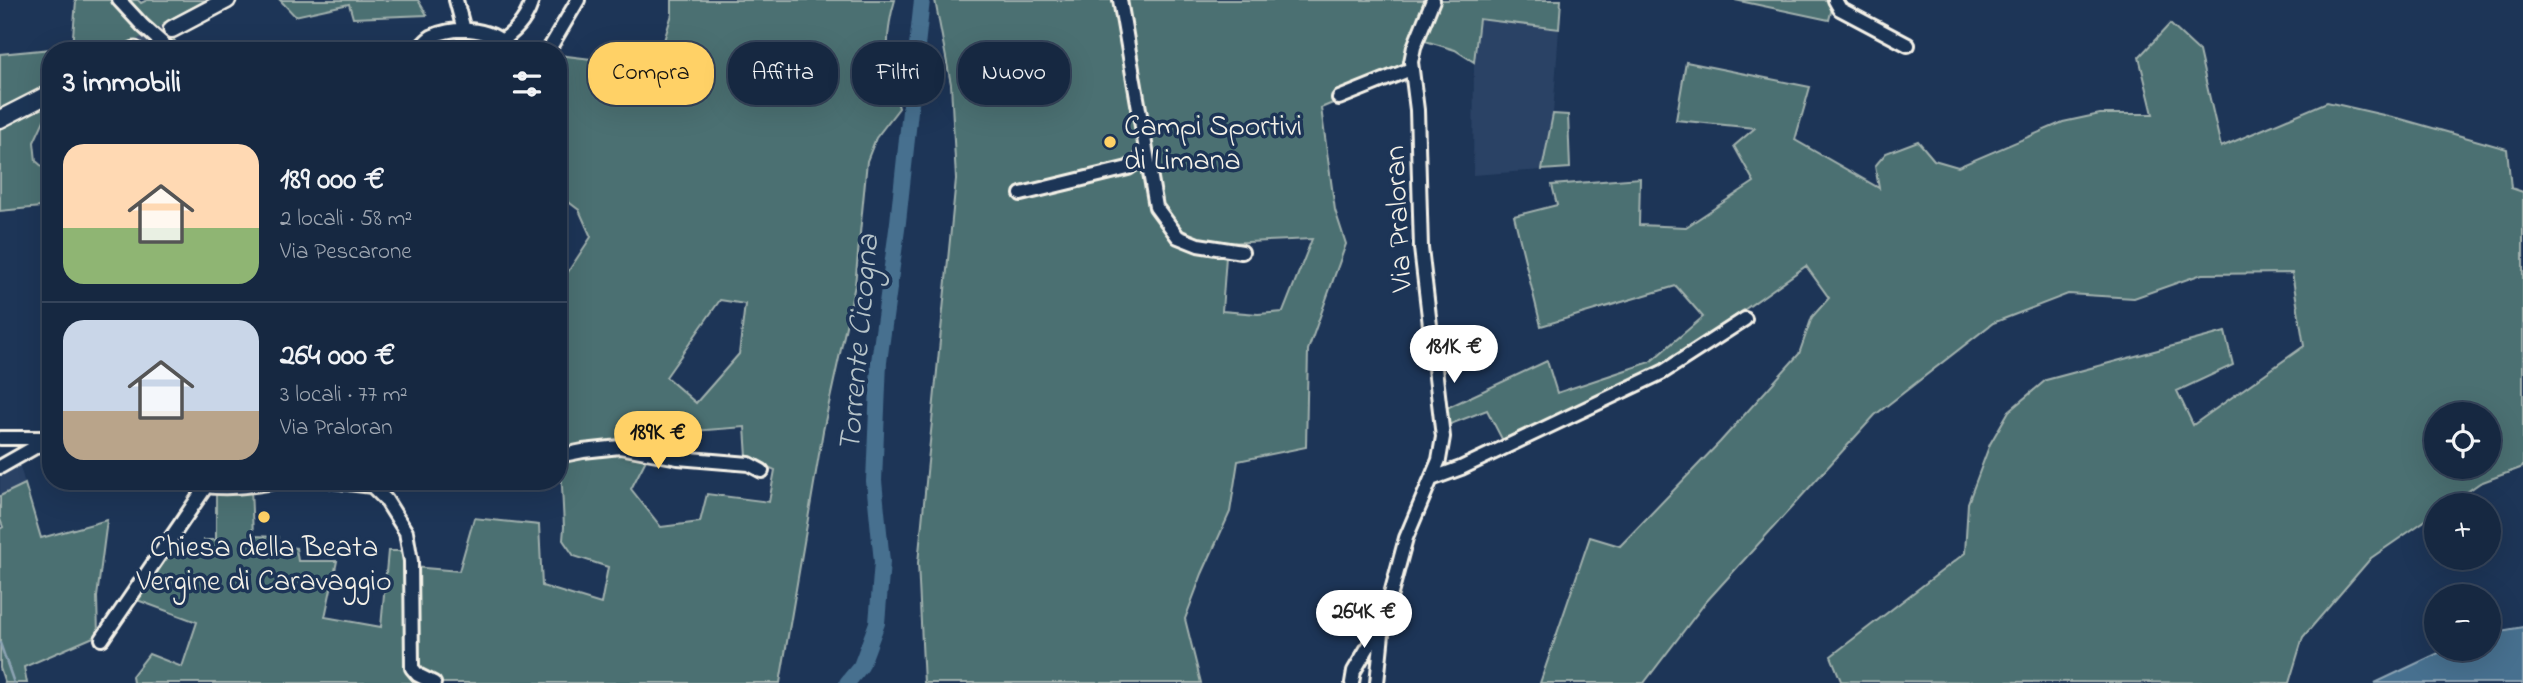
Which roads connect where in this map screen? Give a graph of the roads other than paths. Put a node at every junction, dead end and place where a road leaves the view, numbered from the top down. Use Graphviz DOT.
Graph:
graph roads {
  1 [pos="119,0"];
  2 [pos="227,0"];
  3 [pos="456,0"];
  4 [pos="532,0"];
  5 [pos="578,0"];
  6 [pos="1120,0"];
  7 [pos="1433,0"];
  8 [pos="1835,0"];
  9 [pos="172,29"];
  10 [pos="464,30"];
  11 [pos="503,40"];
  12 [pos="161,42"];
  13 [pos="426,42"];
  14 [pos="553,42"];
  15 [pos="1908,45"];
  16 [pos="1411,69"];
  17 [pos="42,97"];
  18 [pos="1339,98"];
  19 [pos="0,118"];
  20 [pos="1145,150"];
  21 [pos="1021,194"];
  22 [pos="1242,252"];
  23 [pos="1745,319"];
  24 [pos="0,438"];
  25 [pos="42,438"];
  26 [pos="42,443"];
  27 [pos="567,455"];
  28 [pos="0,467"];
  29 [pos="762,471"];
  30 [pos="1431,479"];
  31 [pos="204,490"];
  32 [pos="376,490"];
  33 [pos="1384,620"];
  34 [pos="102,639"];
  35 [pos="434,683"];
  36 [pos="1352,683"];
  37 [pos="1377,683"];
  1 -- 12 [label="street"];
  2 -- 9 [label="main road"];
  3 -- 10 [label="street"];
  4 -- 11 [label="street"];
  5 -- 14 [label="street"];
  6 -- 20 [label="street"];
  7 -- 16 [label="street, Via Praloran"];
  8 -- 15 [label="street"];
  10 -- 11 [label="street"];
  10 -- 13 [label="street"];
  16 -- 18 [label="street"];
  16 -- 30 [label="street, Via Praloran"];
  17 -- 19 [label="main road"];
  20 -- 21 [label="street"];
  20 -- 22 [label="street"];
  23 -- 30 [label="street"];
  24 -- 25 [label="street"];
  26 -- 28 [label="street"];
  27 -- 29 [label="street"];
  30 -- 33 [label="street, Via Praloran"];
  31 -- 34 [label="street"];
  32 -- 35 [label="street"];
  33 -- 36 [label="street, Via Praloran"];
  33 -- 37 [label="street, Via Praloran"];
}
